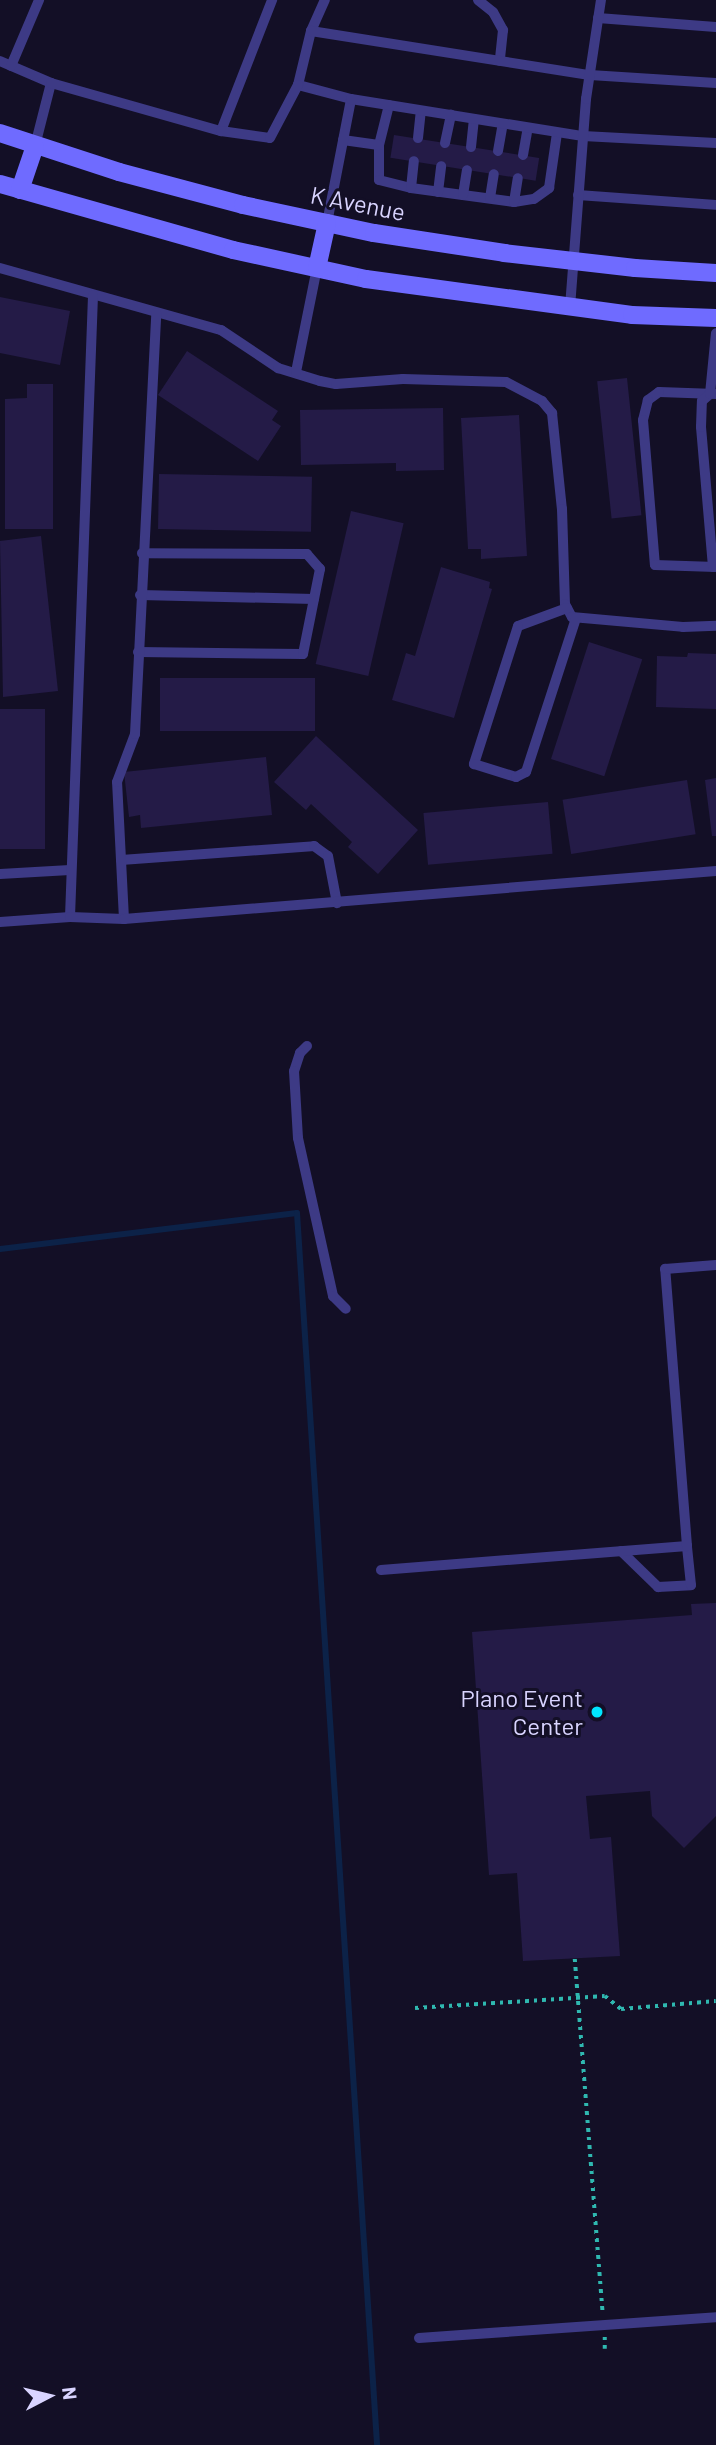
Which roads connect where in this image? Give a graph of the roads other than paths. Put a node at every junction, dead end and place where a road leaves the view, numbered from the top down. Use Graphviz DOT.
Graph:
graph roads {
  1 [pos="39,0"];
  2 [pos="325,0"];
  3 [pos="478,0"];
  4 [pos="601,0"];
  5 [pos="270,1"];
  6 [pos="598,18"];
  7 [pos="716,27"];
  8 [pos="311,31"];
  9 [pos="0,61"];
  10 [pos="500,61"];
  11 [pos="11,66"];
  12 [pos="590,75"];
  13 [pos="51,83"];
  14 [pos="716,83"];
  15 [pos="298,85"];
  16 [pos="351,99"];
  17 [pos="389,105"];
  18 [pos="421,111"];
  19 [pos="451,115"];
  20 [pos="474,119"];
  21 [pos="503,124"];
  22 [pos="528,128"];
  23 [pos="221,131"];
  24 [pos="0,133"];
  25 [pos="557,133"];
  26 [pos="583,136"];
  27 [pos="418,138"];
  28 [pos="343,139"];
  29 [pos="445,143"];
  30 [pos="716,143"];
  31 [pos="379,145"];
  32 [pos="35,146"];
  33 [pos="471,147"];
  34 [pos="498,151"];
  35 [pos="523,155"];
  36 [pos="414,162"];
  37 [pos="442,166"];
  38 [pos="467,170"];
  39 [pos="494,174"];
  40 [pos="518,178"];
  41 [pos="0,184"];
  42 [pos="411,188"];
  43 [pos="20,190"];
  44 [pos="438,192"];
  45 [pos="463,194"];
  46 [pos="578,195"];
  47 [pos="490,198"];
  48 [pos="514,202"];
  49 [pos="716,205"];
  50 [pos="327,223"];
  51 [pos="573,261"];
  52 [pos="0,268"];
  53 [pos="317,268"];
  54 [pos="716,272"];
  55 [pos="93,295"];
  56 [pos="570,307"];
  57 [pos="156,314"];
  58 [pos="716,318"];
  59 [pos="716,333"];
  60 [pos="296,372"];
  61 [pos="713,394"];
  62 [pos="142,553"];
  63 [pos="714,567"];
  64 [pos="140,594"];
  65 [pos="314,599"];
  66 [pos="567,608"];
  67 [pos="576,618"];
  68 [pos="716,626"];
  69 [pos="138,652"];
  70 [pos="121,860"];
  71 [pos="70,870"];
  72 [pos="716,871"];
  73 [pos="0,874"];
  74 [pos="337,902"];
  75 [pos="70,917"];
  76 [pos="124,919"];
  77 [pos="0,922"];
  78 [pos="307,1046"];
  79 [pos="716,1265"];
  80 [pos="346,1309"];
  81 [pos="687,1546"];
  82 [pos="621,1551"];
  83 [pos="381,1570"];
  84 [pos="716,2317"];
  85 [pos="419,2338"];
  1 -- 11 [label="lane"];
  2 -- 8 [label="lane"];
  3 -- 10 [label="lane"];
  4 -- 6 [label="lane"];
  5 -- 23 [label="lane"];
  6 -- 7 [label="lane"];
  6 -- 12 [label="lane"];
  8 -- 10 [label="lane"];
  8 -- 15 [label="lane"];
  9 -- 11 [label="lane"];
  10 -- 12 [label="lane"];
  11 -- 13 [label="lane"];
  12 -- 14 [label="lane"];
  12 -- 26 [label="lane"];
  13 -- 23 [label="lane"];
  13 -- 32 [label="lane"];
  15 -- 16 [label="lane"];
  15 -- 23 [label="lane"];
  16 -- 17 [label="lane"];
  16 -- 28 [label="lane"];
  17 -- 18 [label="lane"];
  17 -- 31 [label="lane"];
  18 -- 19 [label="lane"];
  18 -- 27 [label="lane"];
  19 -- 20 [label="lane"];
  19 -- 29 [label="lane"];
  20 -- 21 [label="lane"];
  20 -- 33 [label="lane"];
  21 -- 22 [label="lane"];
  21 -- 34 [label="lane"];
  22 -- 25 [label="lane"];
  22 -- 35 [label="lane"];
  24 -- 32 [label="main road, K Avenue"];
  25 -- 26 [label="lane"];
  25 -- 48 [label="lane"];
  26 -- 30 [label="lane"];
  26 -- 46 [label="lane"];
  28 -- 31 [label="lane"];
  28 -- 50 [label="lane"];
  31 -- 42 [label="lane"];
  32 -- 43 [label="main road"];
  32 -- 50 [label="main road, K Avenue"];
  36 -- 42 [label="lane"];
  37 -- 44 [label="lane"];
  38 -- 45 [label="lane"];
  39 -- 47 [label="lane"];
  40 -- 48 [label="lane"];
  41 -- 43 [label="main road"];
  42 -- 44 [label="lane"];
  43 -- 53 [label="main road"];
  44 -- 45 [label="lane"];
  45 -- 47 [label="lane"];
  46 -- 49 [label="lane"];
  46 -- 51 [label="lane"];
  47 -- 48 [label="lane"];
  50 -- 51 [label="main road, K Avenue"];
  50 -- 53 [label="main road"];
  51 -- 54 [label="main road, K Avenue"];
  51 -- 56 [label="lane"];
  52 -- 55 [label="lane"];
  53 -- 56 [label="main road"];
  53 -- 60 [label="lane"];
  55 -- 57 [label="lane"];
  55 -- 71 [label="lane"];
  56 -- 58 [label="main road"];
  57 -- 60 [label="lane"];
  57 -- 62 [label="lane"];
  59 -- 61 [label="lane"];
  60 -- 66 [label="lane"];
  61 -- 63 [label="lane"];
  61 -- 63 [label="lane"];
  62 -- 64 [label="lane"];
  62 -- 65 [label="lane"];
  64 -- 65 [label="lane"];
  64 -- 69 [label="lane"];
  65 -- 69 [label="lane"];
  66 -- 67 [label="lane"];
  66 -- 67 [label="lane"];
  67 -- 68 [label="lane"];
  69 -- 70 [label="lane"];
  70 -- 74 [label="lane"];
  70 -- 76 [label="lane"];
  71 -- 73 [label="lane"];
  71 -- 75 [label="lane"];
  72 -- 74 [label="lane"];
  74 -- 76 [label="lane"];
  75 -- 76 [label="lane"];
  75 -- 77 [label="lane"];
  78 -- 80 [label="lane"];
  79 -- 81 [label="lane"];
  81 -- 82 [label="lane"];
  81 -- 82 [label="lane"];
  82 -- 83 [label="lane"];
  84 -- 85 [label="lane"];
}
